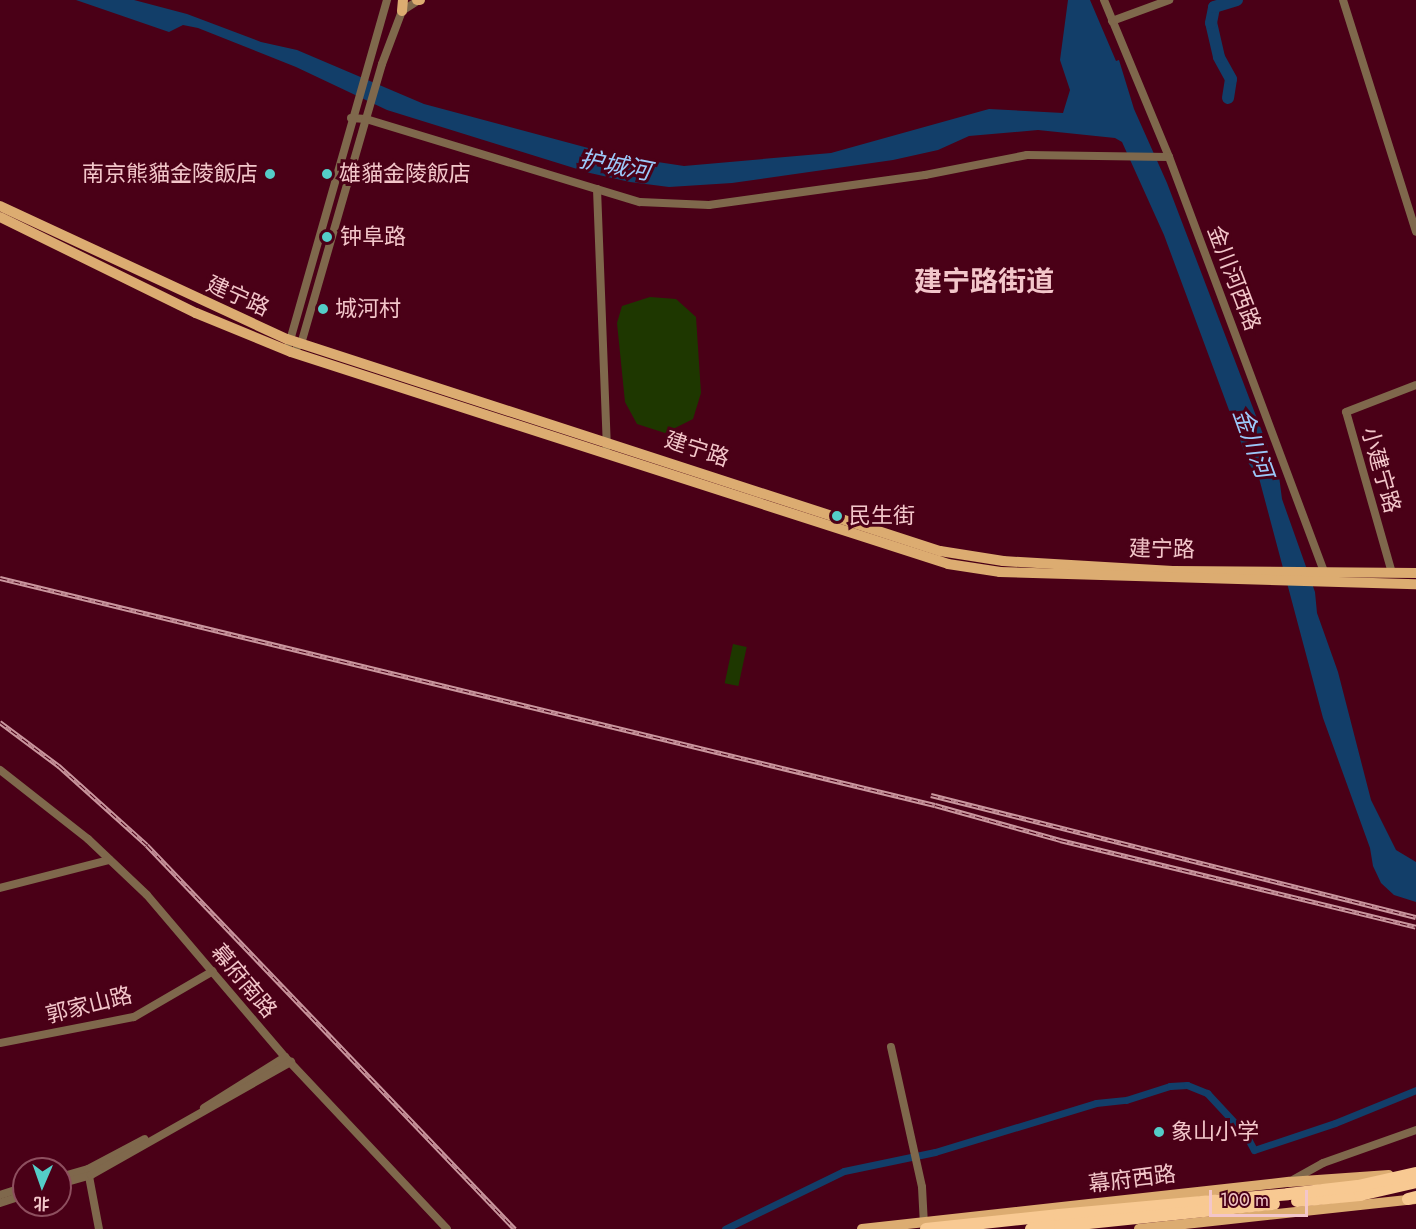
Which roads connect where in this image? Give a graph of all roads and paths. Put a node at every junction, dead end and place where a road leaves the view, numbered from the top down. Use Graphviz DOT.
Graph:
graph roads {
  1 [pos="387,0"];
  2 [pos="419,0"];
  3 [pos="1104,0"];
  4 [pos="1169,0"];
  5 [pos="1343,0"];
  6 [pos="402,6"];
  7 [pos="1112,21"];
  8 [pos="351,118"];
  9 [pos="366,119"];
  10 [pos="1168,157"];
  11 [pos="597,189"];
  12 [pos="0,206"];
  13 [pos="0,217"];
  14 [pos="1416,232"];
  15 [pos="287,339"];
  16 [pos="301,344"];
  17 [pos="291,352"];
  18 [pos="1416,385"];
  19 [pos="606,440"];
  20 [pos="608,454"];
  21 [pos="1324,571"];
  22 [pos="1392,573"];
  23 [pos="1416,573"];
  24 [pos="1173,575"];
  25 [pos="1312,576"];
  26 [pos="1416,584"];
  27 [pos="0,770"];
  28 [pos="109,860"];
  29 [pos="0,888"];
  30 [pos="213,971"];
  31 [pos="0,1043"];
  32 [pos="891,1047"];
  33 [pos="288,1060"];
  34 [pos="1416,1130"];
  35 [pos="88,1169"];
  36 [pos="72,1174"];
  37 [pos="1416,1174"];
  38 [pos="1327,1179"];
  39 [pos="72,1181"];
  40 [pos="1289,1182"];
  41 [pos="1416,1182"];
  42 [pos="1230,1189"];
  43 [pos="1186,1194"];
  44 [pos="1272,1198"];
  45 [pos="1413,1198"];
  46 [pos="1232,1203"];
  47 [pos="1047,1210"];
  48 [pos="1274,1215"];
  49 [pos="1059,1221"];
  50 [pos="1029,1224"];
  51 [pos="1191,1224"];
  52 [pos="925,1225"];
  53 [pos="1233,1225"];
  54 [pos="99,1229"];
  55 [pos="447,1229"];
  56 [pos="862,1229"];
  57 [pos="1138,1229"];
  1 -- 8 [label="street"];
  2 -- 6 [label="street"];
  3 -- 7 [label="street, 金川河西路"];
  4 -- 7 [label="street"];
  5 -- 14 [label="street"];
  6 -- 9 [label="street, bridge"];
  7 -- 10 [label="street, 金川河西路"];
  8 -- 9 [label="street"];
  8 -- 15 [label="street"];
  9 -- 11 [label="street"];
  9 -- 16 [label="street"];
  10 -- 11 [label="street"];
  10 -- 21 [label="street, 金川河西路"];
  11 -- 19 [label="street"];
  12 -- 15 [label="main road, 建宁路"];
  13 -- 17 [label="main road, 建宁路"];
  15 -- 16 [label="main road, 建宁路"];
  15 -- 17 [label="street"];
  16 -- 17 [label="street"];
  16 -- 19 [label="main road, 建宁路"];
  17 -- 20 [label="main road, 建宁路"];
  18 -- 22 [label="street, 小建宁路"];
  19 -- 20 [label="street"];
  19 -- 24 [label="main road, 建宁路"];
  20 -- 24 [label="main road, 建宁路"];
  21 -- 22 [label="main road, 建宁路"];
  21 -- 25 [label="main road, 建宁路"];
  22 -- 23 [label="main road, 建宁路"];
  24 -- 25 [label="main road, 建宁路"];
  25 -- 26 [label="main road, 建宁路"];
  27 -- 28 [label="street, 幕府南路"];
  28 -- 29 [label="street"];
  28 -- 30 [label="street, 幕府南路"];
  30 -- 31 [label="street, 郭家山路"];
  30 -- 33 [label="street, 幕府南路"];
  32 -- 52 [label="street"];
  33 -- 35 [label="street"];
  33 -- 39 [label="street"];
  33 -- 55 [label="street, 幕府南路"];
  34 -- 40 [label="street"];
  35 -- 36 [label="street"];
  35 -- 54 [label="street"];
  37 -- 38 [label="main road, 幕府西路"];
  37 -- 49 [label="highway, 幕府西路, bridge"];
  38 -- 40 [label="main road, 幕府西路"];
  38 -- 44 [label="main road"];
  40 -- 42 [label="main road, 幕府西路"];
  41 -- 49 [label="highway, 幕府西路, bridge"];
  42 -- 43 [label="main road, 幕府西路"];
  42 -- 46 [label="street"];
  43 -- 47 [label="main road, 幕府西路"];
  43 -- 51 [label="main road"];
  44 -- 46 [label="main road"];
  44 -- 48 [label="main road"];
  45 -- 48 [label="main road"];
  46 -- 53 [label="street"];
  47 -- 50 [label="highway"];
  47 -- 52 [label="main road, 幕府西路"];
  48 -- 53 [label="main road"];
  49 -- 50 [label="highway, 幕府西路"];
  50 -- 52 [label="highway, 幕府西路"];
  51 -- 53 [label="main road"];
  51 -- 57 [label="main road"];
  52 -- 56 [label="main road, 幕府西路"];
}
